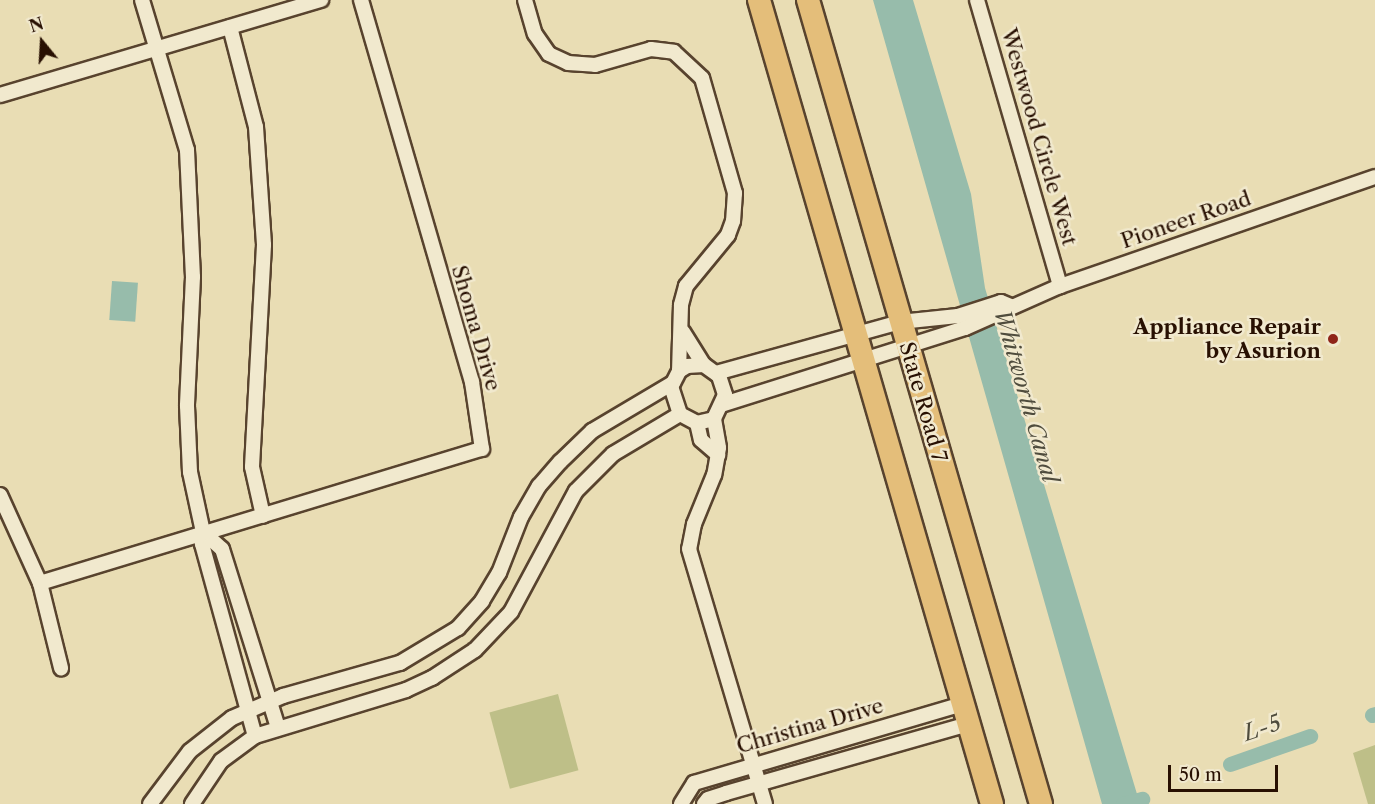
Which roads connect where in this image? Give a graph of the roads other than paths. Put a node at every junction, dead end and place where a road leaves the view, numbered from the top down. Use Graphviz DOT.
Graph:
graph roads {
  1 [pos="142,0"];
  2 [pos="321,0"];
  3 [pos="361,0"];
  4 [pos="525,0"];
  5 [pos="759,0"];
  6 [pos="808,0"];
  7 [pos="977,0"];
  8 [pos="230,27"];
  9 [pos="157,49"];
  10 [pos="0,95"];
  11 [pos="1375,177"];
  12 [pos="1060,286"];
  13 [pos="1006,304"];
  14 [pos="900,322"];
  15 [pos="962,322"];
  16 [pos="683,332"];
  17 [pos="856,333"];
  18 [pos="908,347"];
  19 [pos="864,360"];
  20 [pos="710,369"];
  21 [pos="676,377"];
  22 [pos="724,404"];
  23 [pos="680,414"];
  24 [pos="714,419"];
  25 [pos="696,423"];
  26 [pos="718,455"];
  27 [pos="0,495"];
  28 [pos="263,516"];
  29 [pos="203,532"];
  30 [pos="40,583"];
  31 [pos="61,668"];
  32 [pos="269,701"];
  33 [pos="247,710"];
  34 [pos="965,714"];
  35 [pos="278,728"];
  36 [pos="255,736"];
  37 [pos="753,764"];
  38 [pos="759,785"];
  39 [pos="150,804"];
  40 [pos="192,804"];
  41 [pos="681,804"];
  42 [pos="704,804"];
  43 [pos="765,804"];
  44 [pos="992,804"];
  45 [pos="1041,804"];
  1 -- 9 [label="street"];
  2 -- 8 [label="street"];
  3 -- 28 [label="street, Shoma Drive"];
  4 -- 16 [label="street"];
  5 -- 17 [label="main road"];
  6 -- 14 [label="main road, State Road 7"];
  7 -- 12 [label="street, Westwood Circle West"];
  8 -- 9 [label="street"];
  8 -- 28 [label="street"];
  9 -- 10 [label="street"];
  9 -- 29 [label="street"];
  11 -- 12 [label="street, Pioneer Road"];
  12 -- 13 [label="street, Pioneer Road"];
  13 -- 15 [label="street, Pioneer Road"];
  13 -- 15 [label="street, Pioneer Road"];
  14 -- 15 [label="street, Pioneer Road"];
  14 -- 17 [label="street, Pioneer Road"];
  14 -- 18 [label="main road, State Road 7"];
  15 -- 18 [label="street, Pioneer Road"];
  16 -- 20 [label="street"];
  16 -- 21 [label="street"];
  17 -- 19 [label="main road"];
  17 -- 20 [label="street, Pioneer Road"];
  18 -- 19 [label="street, Pioneer Road"];
  18 -- 45 [label="main road, State Road 7"];
  19 -- 22 [label="street, Pioneer Road"];
  19 -- 34 [label="main road"];
  20 -- 21 [label="street"];
  20 -- 22 [label="street"];
  21 -- 23 [label="street"];
  21 -- 32 [label="street"];
  22 -- 24 [label="street"];
  23 -- 25 [label="street"];
  23 -- 35 [label="street"];
  24 -- 25 [label="street"];
  24 -- 26 [label="street"];
  25 -- 26 [label="street"];
  26 -- 37 [label="street"];
  27 -- 30 [label="street"];
  28 -- 29 [label="street, Shoma Drive"];
  29 -- 30 [label="street, Shoma Drive"];
  29 -- 32 [label="street"];
  29 -- 33 [label="street"];
  30 -- 31 [label="street"];
  32 -- 33 [label="street"];
  32 -- 35 [label="street"];
  33 -- 36 [label="street"];
  33 -- 39 [label="street"];
  34 -- 37 [label="street, Christina Drive"];
  34 -- 38 [label="street, Christina Drive"];
  34 -- 44 [label="main road"];
  35 -- 36 [label="street"];
  36 -- 40 [label="street"];
  37 -- 38 [label="street"];
  37 -- 41 [label="street, Christina Drive"];
  38 -- 42 [label="street, Christina Drive"];
  38 -- 43 [label="street"];
}
